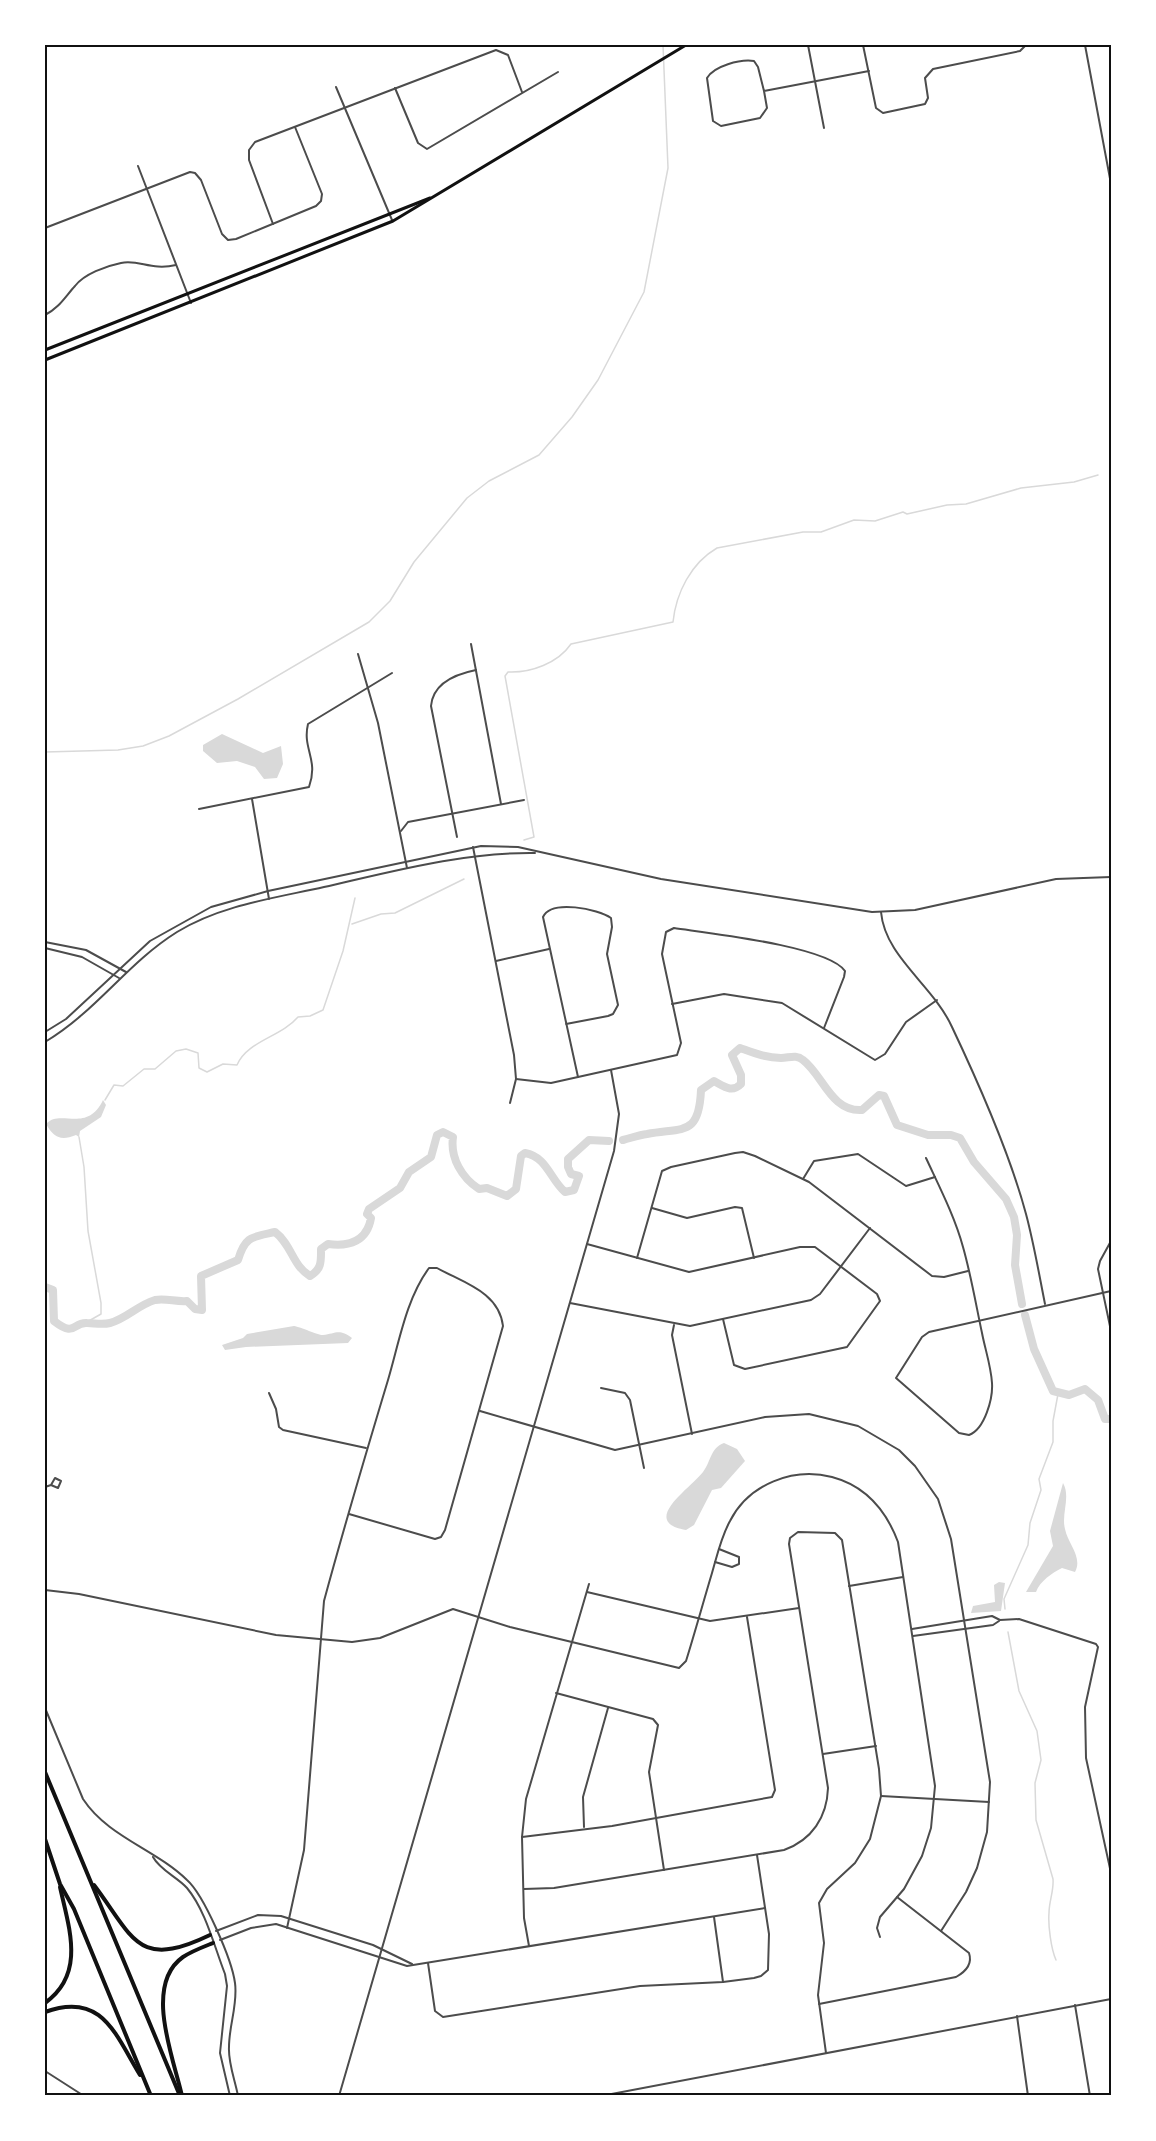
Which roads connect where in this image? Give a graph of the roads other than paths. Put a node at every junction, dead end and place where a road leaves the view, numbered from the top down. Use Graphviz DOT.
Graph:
graph roads {
  1 [pos="686,45"];
  2 [pos="808,45"];
  3 [pos="864,45"];
  4 [pos="1026,45"];
  5 [pos="1085,45"];
  6 [pos="868,71"];
  7 [pos="558,72"];
  8 [pos="815,82"];
  9 [pos="336,87"];
  10 [pos="395,88"];
  11 [pos="764,91"];
  12 [pos="522,92"];
  13 [pos="345,108"];
  14 [pos="295,127"];
  15 [pos="824,128"];
  16 [pos="138,166"];
  17 [pos="1111,184"];
  18 [pos="147,188"];
  19 [pos="438,195"];
  20 [pos="389,213"];
  21 [pos="393,221"];
  22 [pos="273,224"];
  23 [pos="45,228"];
  24 [pos="176,265"];
  25 [pos="188,294"];
  26 [pos="191,303"];
  27 [pos="45,315"];
  28 [pos="45,350"];
  29 [pos="45,360"];
  30 [pos="471,644"];
  31 [pos="358,654"];
  32 [pos="476,670"];
  33 [pos="392,673"];
  34 [pos="370,688"];
  35 [pos="252,799"];
  36 [pos="524,800"];
  37 [pos="501,804"];
  38 [pos="199,809"];
  39 [pos="452,814"];
  40 [pos="400,832"];
  41 [pos="457,837"];
  42 [pos="473,848"];
  43 [pos="538,853"];
  44 [pos="475,856"];
  45 [pos="405,862"];
  46 [pos="407,868"];
  47 [pos="1111,877"];
  48 [pos="268,891"];
  49 [pos="269,899"];
  50 [pos="881,912"];
  51 [pos="45,942"];
  52 [pos="45,948"];
  53 [pos="549,949"];
  54 [pos="495,961"];
  55 [pos="119,967"];
  56 [pos="126,972"];
  57 [pos="113,974"];
  58 [pos="120,979"];
  59 [pos="937,1000"];
  60 [pos="672,1004"];
  61 [pos="566,1024"];
  62 [pos="824,1028"];
  63 [pos="45,1032"];
  64 [pos="45,1042"];
  65 [pos="611,1070"];
  66 [pos="578,1077"];
  67 [pos="516,1079"];
  68 [pos="510,1103"];
  69 [pos="926,1158"];
  70 [pos="935,1177"];
  71 [pos="803,1179"];
  72 [pos="652,1208"];
  73 [pos="870,1228"];
  74 [pos="1111,1241"];
  75 [pos="587,1244"];
  76 [pos="637,1258"];
  77 [pos="754,1258"];
  78 [pos="841,1267"];
  79 [pos="968,1271"];
  80 [pos="1111,1291"];
  81 [pos="1103,1293"];
  82 [pos="570,1302"];
  83 [pos="1045,1304"];
  84 [pos="723,1319"];
  85 [pos="979,1321"];
  86 [pos="674,1324"];
  87 [pos="1111,1331"];
  88 [pos="601,1388"];
  89 [pos="269,1393"];
  90 [pos="480,1411"];
  91 [pos="534,1426"];
  92 [pos="692,1434"];
  93 [pos="640,1445"];
  94 [pos="367,1448"];
  95 [pos="644,1468"];
  96 [pos="51,1485"];
  97 [pos="45,1487"];
  98 [pos="349,1514"];
  99 [pos="719,1549"];
  100 [pos="715,1562"];
  101 [pos="903,1577"];
  102 [pos="589,1584"];
  103 [pos="849,1586"];
  104 [pos="45,1590"];
  105 [pos="586,1592"];
  106 [pos="799,1608"];
  107 [pos="747,1617"];
  108 [pos="479,1618"];
  109 [pos="698,1619"];
  110 [pos="965,1620"];
  111 [pos="1000,1620"];
  112 [pos="966,1628"];
  113 [pos="912,1629"];
  114 [pos="914,1636"];
  115 [pos="320,1639"];
  116 [pos="570,1641"];
  117 [pos="555,1693"];
  118 [pos="608,1707"];
  119 [pos="45,1708"];
  120 [pos="876,1746"];
  121 [pos="823,1755"];
  122 [pos="45,1772"];
  123 [pos="881,1796"];
  124 [pos="935,1799"];
  125 [pos="989,1802"];
  126 [pos="655,1818"];
  127 [pos="585,1828"];
  128 [pos="522,1837"];
  129 [pos="45,1839"];
  130 [pos="757,1855"];
  131 [pos="153,1857"];
  132 [pos="663,1870"];
  133 [pos="1111,1873"];
  134 [pos="90,1880"];
  135 [pos="60,1884"];
  136 [pos="524,1889"];
  137 [pos="897,1898"];
  138 [pos="765,1908"];
  139 [pos="714,1917"];
  140 [pos="289,1919"];
  141 [pos="287,1928"];
  142 [pos="216,1931"];
  143 [pos="941,1931"];
  144 [pos="210,1935"];
  145 [pos="880,1938"];
  146 [pos="220,1940"];
  147 [pos="213,1943"];
  148 [pos="529,1946"];
  149 [pos="381,1951"];
  150 [pos="379,1958"];
  151 [pos="428,1963"];
  152 [pos="412,1964"];
  153 [pos="723,1982"];
  154 [pos="1111,1999"];
  155 [pos="45,2003"];
  156 [pos="818,2005"];
  157 [pos="1075,2005"];
  158 [pos="45,2012"];
  159 [pos="1017,2016"];
  160 [pos="826,2053"];
  161 [pos="45,2070"];
  162 [pos="234,2074"];
  163 [pos="225,2077"];
  164 [pos="147,2086"];
  165 [pos="84,2096"];
  166 [pos="151,2096"];
  167 [pos="181,2096"];
  168 [pos="230,2096"];
  169 [pos="238,2096"];
  170 [pos="339,2096"];
  171 [pos="601,2096"];
  172 [pos="1028,2096"];
  173 [pos="1090,2096"];
  1 -- 19 [label="main road"];
  2 -- 8 [label="street"];
  3 -- 6 [label="street"];
  4 -- 6 [label="street"];
  5 -- 17 [label="street"];
  6 -- 8 [label="street"];
  7 -- 12 [label="street"];
  8 -- 11 [label="street"];
  8 -- 15 [label="street"];
  9 -- 13 [label="street"];
  10 -- 12 [label="street"];
  10 -- 12 [label="street"];
  10 -- 13 [label="street"];
  11 -- 11 [label="street"];
  13 -- 14 [label="street"];
  13 -- 20 [label="street"];
  14 -- 22 [label="street"];
  14 -- 22 [label="street"];
  16 -- 18 [label="street"];
  18 -- 22 [label="street"];
  18 -- 23 [label="street"];
  18 -- 24 [label="street"];
  19 -- 20 [label="main road"];
  19 -- 21 [label="main road"];
  20 -- 21 [label="street"];
  20 -- 25 [label="main road"];
  21 -- 26 [label="main road"];
  24 -- 25 [label="street"];
  24 -- 27 [label="street"];
  25 -- 26 [label="street"];
  25 -- 28 [label="main road"];
  26 -- 29 [label="main road"];
  30 -- 32 [label="street"];
  31 -- 34 [label="street"];
  32 -- 37 [label="street"];
  32 -- 39 [label="street"];
  33 -- 34 [label="street"];
  34 -- 35 [label="street"];
  34 -- 40 [label="street"];
  35 -- 38 [label="street"];
  35 -- 48 [label="street"];
  36 -- 37 [label="street"];
  37 -- 39 [label="street"];
  39 -- 40 [label="street"];
  39 -- 41 [label="street"];
  40 -- 45 [label="street"];
  42 -- 43 [label="street"];
  42 -- 44 [label="street"];
  42 -- 45 [label="street"];
  43 -- 44 [label="street"];
  43 -- 50 [label="street"];
  44 -- 46 [label="street"];
  44 -- 54 [label="street"];
  45 -- 46 [label="street"];
  45 -- 48 [label="street"];
  46 -- 49 [label="street"];
  47 -- 50 [label="street"];
  48 -- 49 [label="street"];
  48 -- 55 [label="street"];
  49 -- 56 [label="street"];
  50 -- 59 [label="street"];
  51 -- 55 [label="street"];
  52 -- 57 [label="street"];
  53 -- 54 [label="street"];
  53 -- 61 [label="street"];
  53 -- 61 [label="street"];
  54 -- 67 [label="street"];
  55 -- 56 [label="street"];
  55 -- 57 [label="street"];
  56 -- 58 [label="street"];
  57 -- 58 [label="street"];
  57 -- 63 [label="street"];
  58 -- 64 [label="street"];
  59 -- 62 [label="street"];
  59 -- 83 [label="street"];
  60 -- 62 [label="street"];
  60 -- 62 [label="street"];
  60 -- 65 [label="street"];
  61 -- 66 [label="street"];
  65 -- 66 [label="street"];
  65 -- 75 [label="street"];
  66 -- 67 [label="street"];
  67 -- 68 [label="street"];
  69 -- 70 [label="street"];
  70 -- 71 [label="street"];
  70 -- 79 [label="street"];
  71 -- 72 [label="street"];
  71 -- 73 [label="street"];
  72 -- 76 [label="street"];
  72 -- 77 [label="street"];
  73 -- 78 [label="street"];
  73 -- 79 [label="street"];
  74 -- 81 [label="street"];
  75 -- 76 [label="street"];
  75 -- 82 [label="street"];
  76 -- 77 [label="street"];
  77 -- 78 [label="street"];
  78 -- 84 [label="street"];
  78 -- 84 [label="street"];
  79 -- 85 [label="street"];
  80 -- 81 [label="street"];
  81 -- 83 [label="street"];
  81 -- 87 [label="street"];
  82 -- 86 [label="street"];
  82 -- 91 [label="street"];
  83 -- 85 [label="street"];
  84 -- 86 [label="street"];
  85 -- 85 [label="street"];
  86 -- 92 [label="street"];
  88 -- 93 [label="street"];
  89 -- 94 [label="street"];
  90 -- 91 [label="street"];
  90 -- 94 [label="street"];
  90 -- 98 [label="street"];
  91 -- 93 [label="street"];
  91 -- 108 [label="street"];
  92 -- 93 [label="street"];
  92 -- 110 [label="street"];
  93 -- 95 [label="street"];
  94 -- 98 [label="street"];
  96 -- 97 [label="street"];
  98 -- 115 [label="street"];
  99 -- 100 [label="street"];
  99 -- 100 [label="street"];
  99 -- 101 [label="street"];
  100 -- 109 [label="street"];
  101 -- 103 [label="street"];
  101 -- 113 [label="street"];
  102 -- 105 [label="street"];
  103 -- 106 [label="street"];
  103 -- 120 [label="street"];
  104 -- 115 [label="street"];
  105 -- 109 [label="street"];
  105 -- 116 [label="street"];
  106 -- 107 [label="street"];
  106 -- 121 [label="street"];
  107 -- 109 [label="street"];
  107 -- 126 [label="street"];
  108 -- 115 [label="street"];
  108 -- 116 [label="street"];
  108 -- 149 [label="street"];
  109 -- 116 [label="street"];
  110 -- 111 [label="street"];
  110 -- 112 [label="street"];
  110 -- 113 [label="street"];
  111 -- 112 [label="street"];
  111 -- 133 [label="street"];
  112 -- 114 [label="street"];
  112 -- 125 [label="street"];
  113 -- 114 [label="street"];
  114 -- 124 [label="street"];
  115 -- 140 [label="street"];
  116 -- 117 [label="street"];
  117 -- 118 [label="street"];
  117 -- 128 [label="street"];
  118 -- 126 [label="street"];
  118 -- 127 [label="street"];
  119 -- 131 [label="street"];
  120 -- 121 [label="street"];
  120 -- 123 [label="street"];
  121 -- 130 [label="street"];
  122 -- 134 [label="highway"];
  123 -- 124 [label="street"];
  123 -- 156 [label="street"];
  124 -- 125 [label="street"];
  124 -- 137 [label="street"];
  125 -- 143 [label="street"];
  126 -- 127 [label="street"];
  126 -- 132 [label="street"];
  127 -- 128 [label="street"];
  128 -- 136 [label="street"];
  129 -- 135 [label="highway"];
  130 -- 132 [label="street"];
  130 -- 138 [label="street"];
  131 -- 142 [label="street"];
  131 -- 144 [label="street"];
  132 -- 136 [label="street"];
  134 -- 144 [label="highway"];
  134 -- 167 [label="highway"];
  135 -- 155 [label="highway"];
  135 -- 164 [label="highway"];
  136 -- 148 [label="street"];
  137 -- 143 [label="street"];
  137 -- 145 [label="street"];
  138 -- 139 [label="street"];
  138 -- 153 [label="street"];
  139 -- 148 [label="street"];
  139 -- 153 [label="street"];
  140 -- 141 [label="street"];
  140 -- 142 [label="street"];
  140 -- 149 [label="street"];
  141 -- 146 [label="street"];
  141 -- 150 [label="street"];
  142 -- 144 [label="street"];
  142 -- 146 [label="street"];
  143 -- 156 [label="street"];
  144 -- 147 [label="street"];
  146 -- 147 [label="street"];
  146 -- 162 [label="street"];
  147 -- 163 [label="street"];
  147 -- 167 [label="highway"];
  148 -- 151 [label="street"];
  149 -- 150 [label="street"];
  149 -- 152 [label="street"];
  150 -- 152 [label="street"];
  150 -- 170 [label="street"];
  151 -- 152 [label="street"];
  151 -- 153 [label="street"];
  154 -- 157 [label="street"];
  156 -- 160 [label="street"];
  157 -- 159 [label="street"];
  157 -- 173 [label="street"];
  158 -- 164 [label="highway"];
  159 -- 160 [label="street"];
  159 -- 172 [label="street"];
  160 -- 171 [label="street"];
  161 -- 165 [label="street"];
  162 -- 163 [label="street"];
  162 -- 169 [label="street"];
  163 -- 168 [label="street"];
  164 -- 166 [label="highway"];
}
